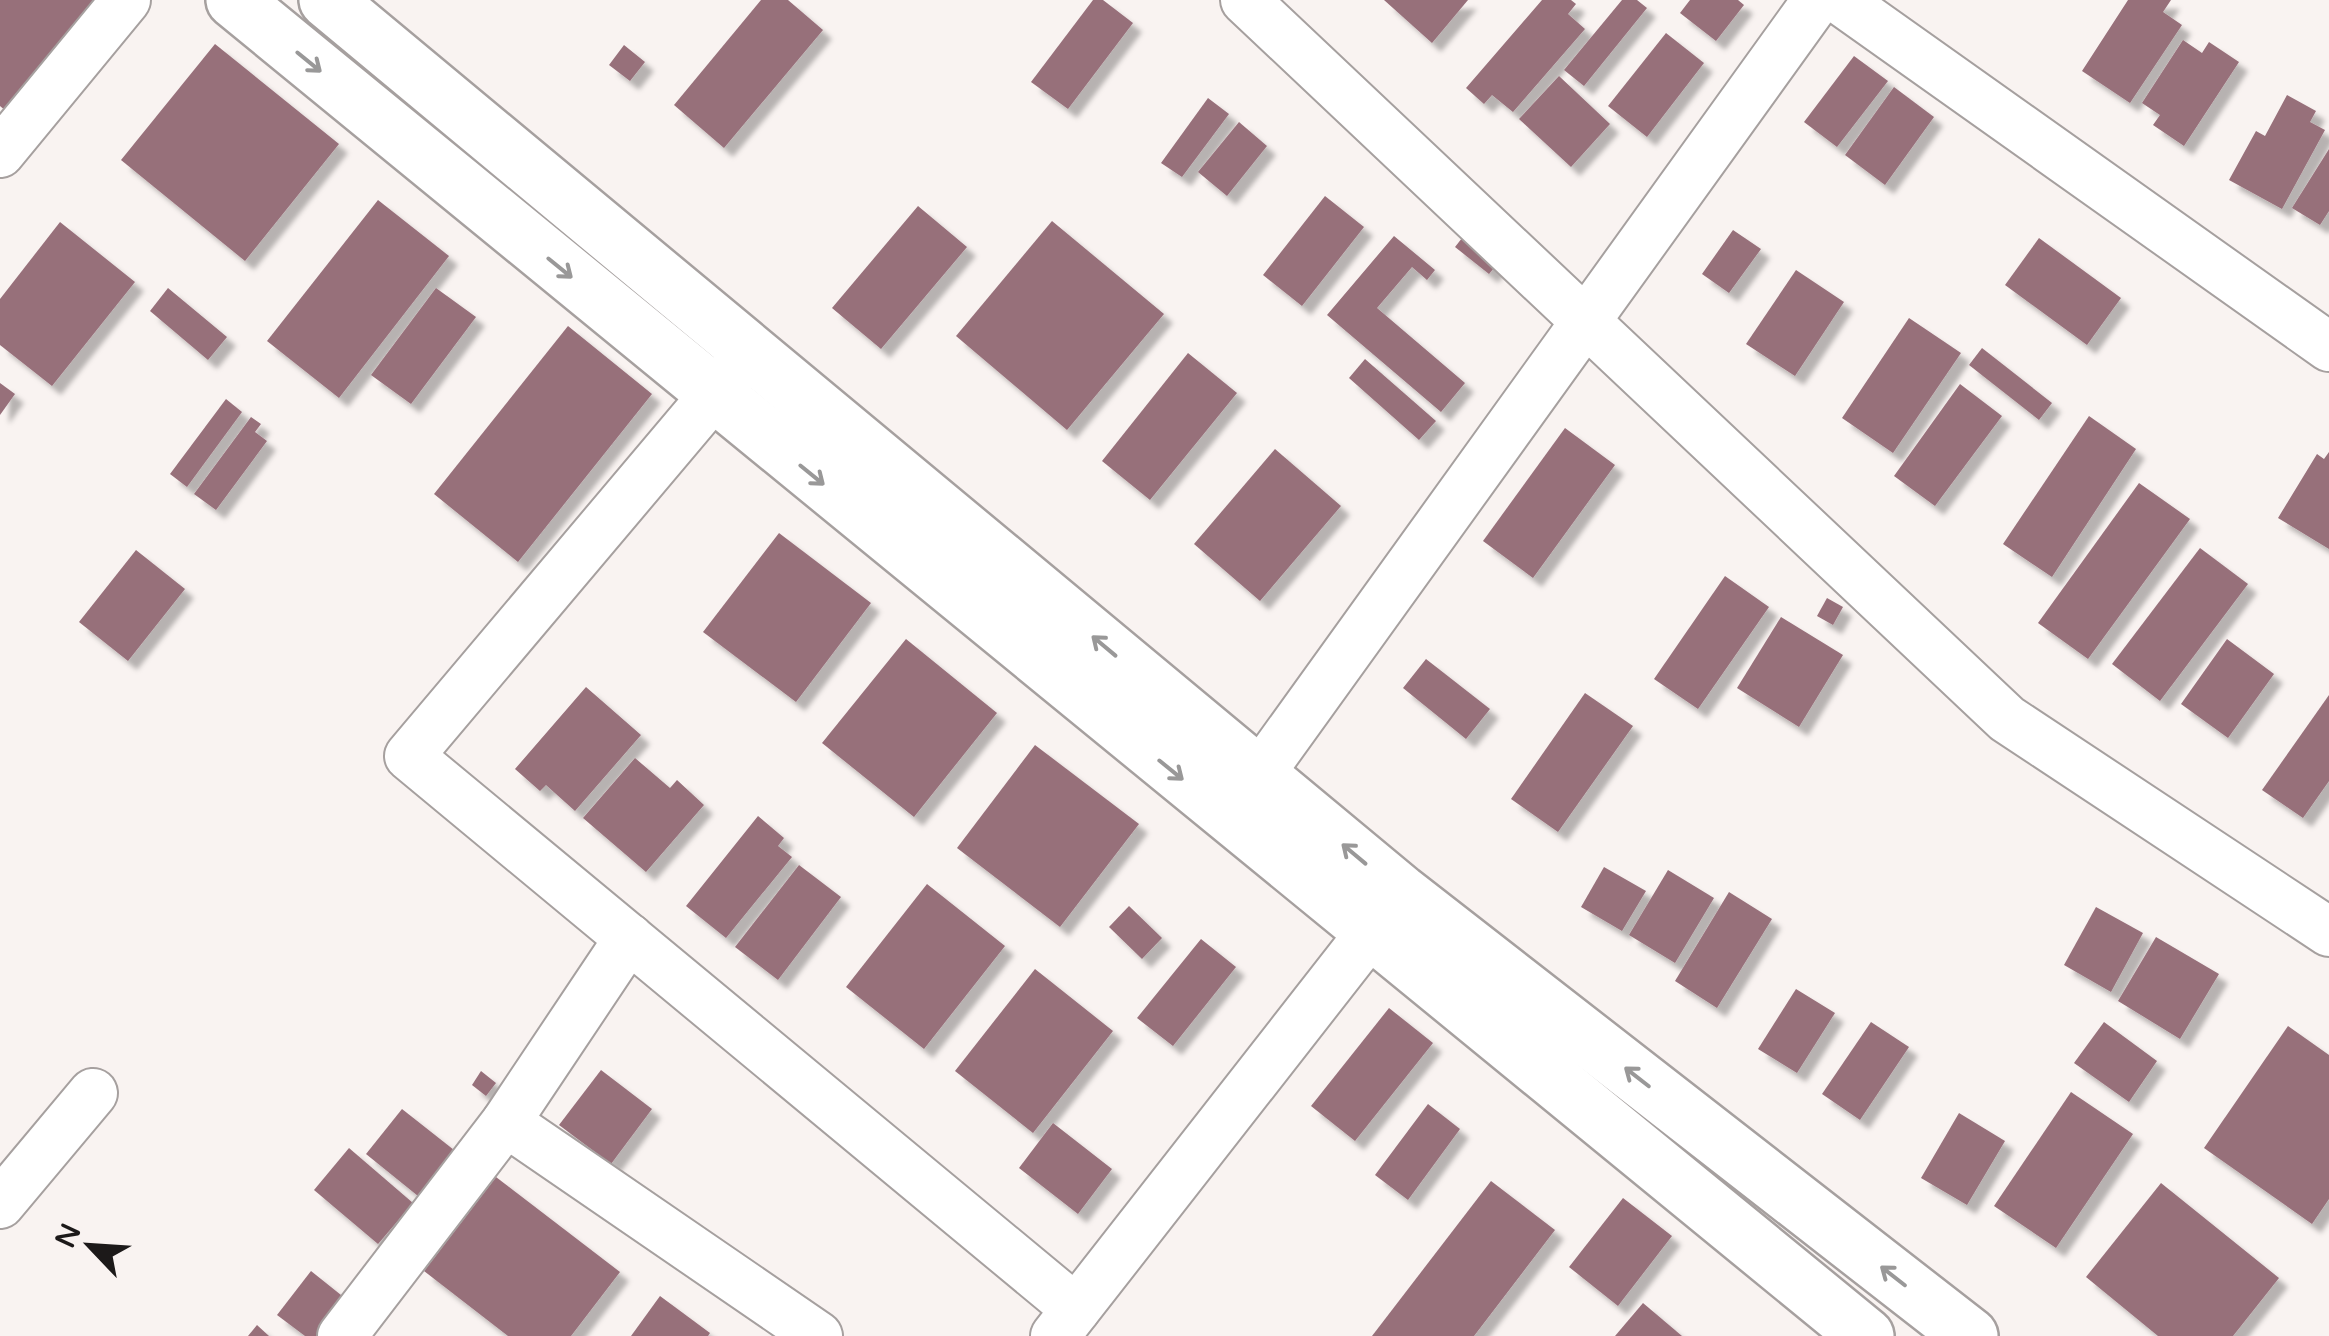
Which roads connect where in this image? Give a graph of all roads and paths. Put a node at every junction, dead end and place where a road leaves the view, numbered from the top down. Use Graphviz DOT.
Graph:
graph roads {
  1 [pos="126,0"];
  2 [pos="234,0"];
  3 [pos="328,0"];
  4 [pos="1244,0"];
  5 [pos="1817,0"];
  6 [pos="1840,0"];
  7 [pos="0,154"];
  8 [pos="1586,320"];
  9 [pos="2329,347"];
  10 [pos="750,352"];
  11 [pos="714,394"];
  12 [pos="1258,775"];
  13 [pos="1385,914"];
  14 [pos="2329,932"];
  15 [pos="629,938"];
  16 [pos="93,1093"];
  17 [pos="506,1122"];
  18 [pos="0,1204"];
  19 [pos="1066,1322"];
  20 [pos="342,1336"];
  21 [pos="818,1336"];
  22 [pos="1866,1336"];
  23 [pos="1970,1336"];
  1 -- 7 [label="street"];
  2 -- 11 [label="street, one-way"];
  3 -- 10 [label="street"];
  4 -- 8 [label="street"];
  5 -- 8 [label="street"];
  6 -- 9 [label="street"];
  8 -- 12 [label="street"];
  8 -- 14 [label="street"];
  10 -- 11 [label="street"];
  12 -- 10 [label="street, one-way"];
  11 -- 13 [label="street, one-way"];
  11 -- 15 [label="street"];
  13 -- 12 [label="street, one-way"];
  13 -- 19 [label="street"];
  13 -- 22 [label="street"];
  23 -- 13 [label="street, one-way"];
  15 -- 17 [label="street"];
  15 -- 19 [label="street"];
  16 -- 18 [label="street"];
  17 -- 20 [label="street"];
  17 -- 21 [label="street"];
}
